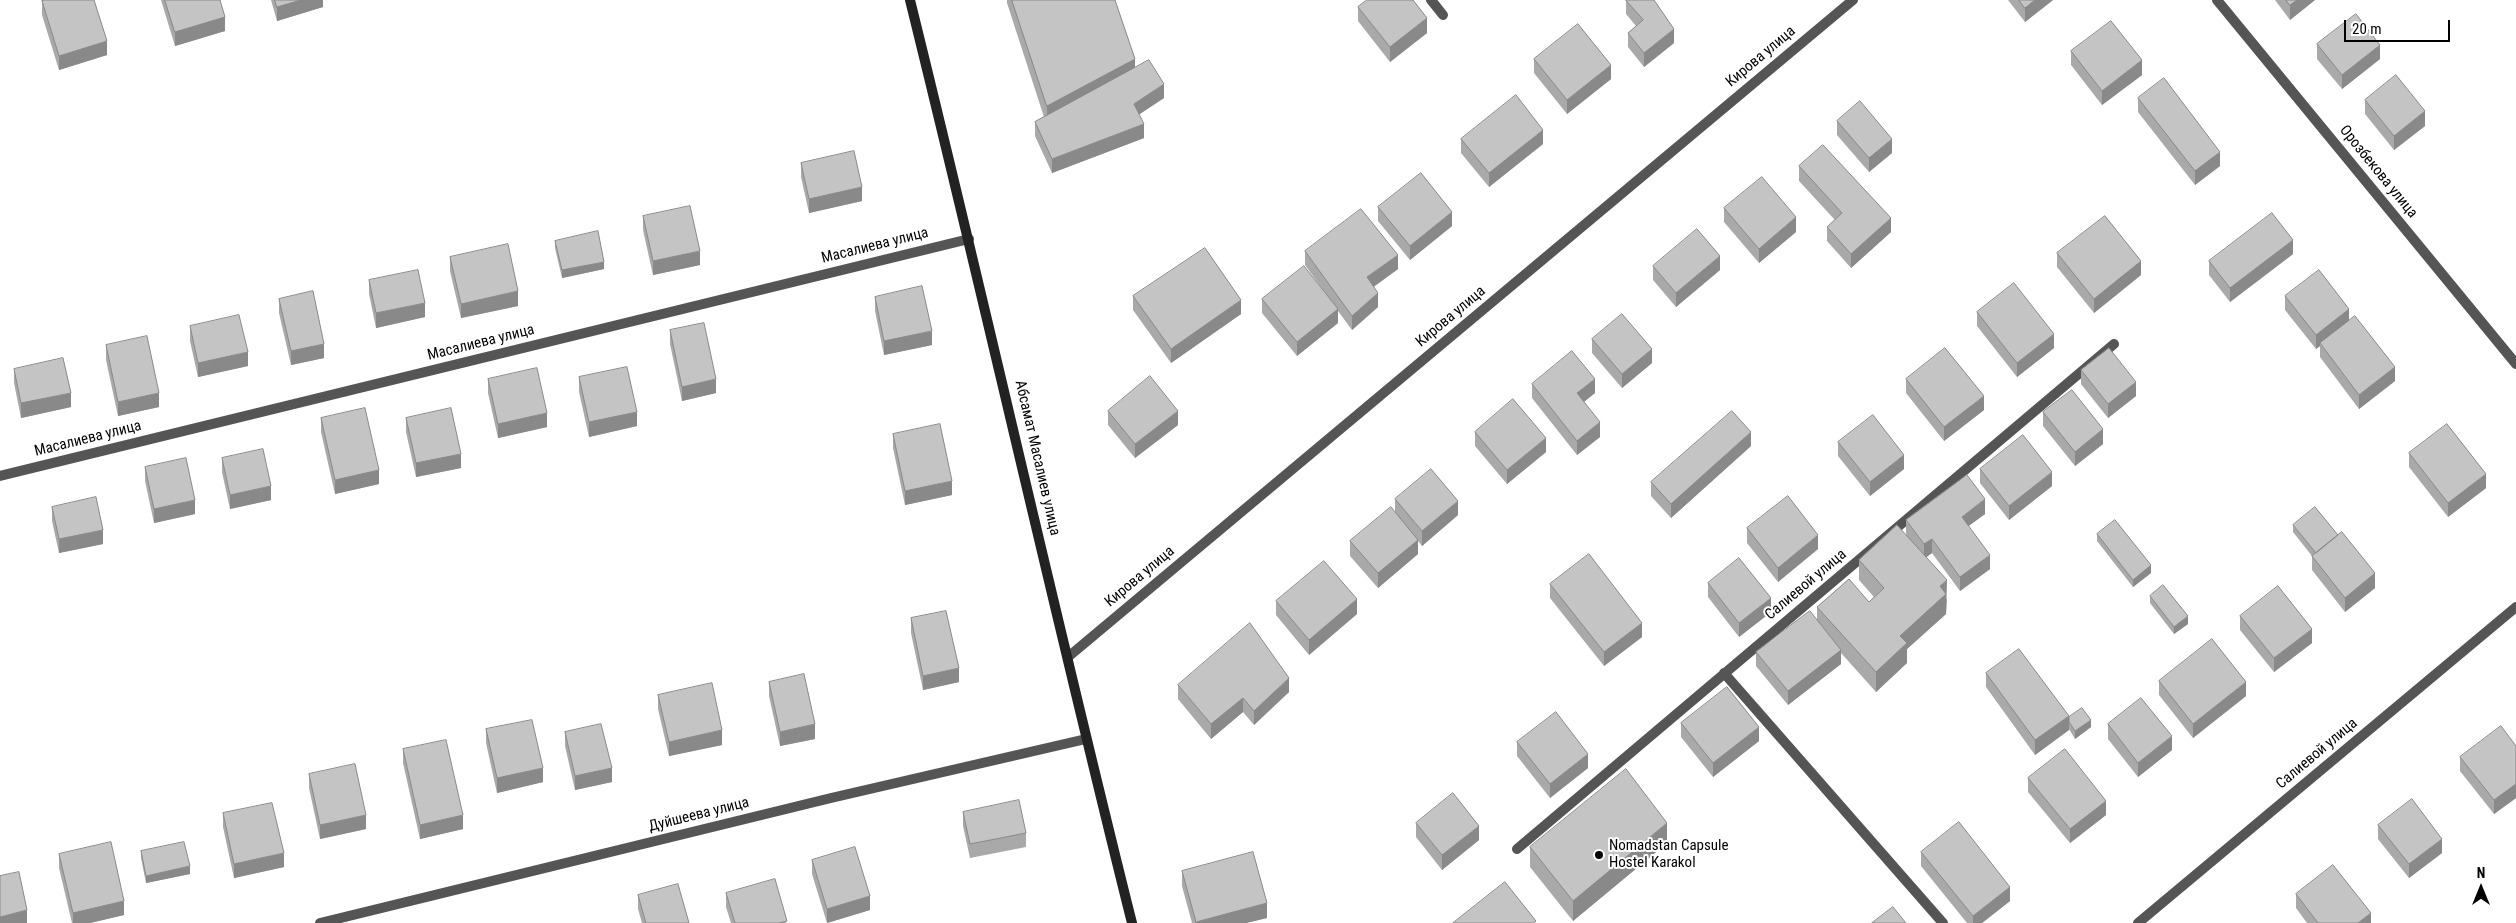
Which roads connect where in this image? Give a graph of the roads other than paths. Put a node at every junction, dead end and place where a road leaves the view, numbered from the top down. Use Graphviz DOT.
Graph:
graph roads {
  1 [pos="910,0"];
  2 [pos="1431,0"];
  3 [pos="1852,0"];
  4 [pos="2217,0"];
  5 [pos="1442,15"];
  6 [pos="969,239"];
  7 [pos="2114,344"];
  8 [pos="2516,364"];
  9 [pos="0,476"];
  10 [pos="2516,607"];
  11 [pos="1068,657"];
  12 [pos="1724,673"];
  13 [pos="1086,739"];
  14 [pos="1517,849"];
  15 [pos="320,923"];
  16 [pos="1132,923"];
  17 [pos="1943,923"];
  18 [pos="2138,923"];
  1 -- 6 [label="street, Абсамат Масалиев улица"];
  2 -- 5 [label="street"];
  3 -- 11 [label="street, Кирова улица"];
  4 -- 8 [label="street, Орозбекова улица"];
  6 -- 9 [label="street, Масалиева улица"];
  6 -- 11 [label="street, Абсамат Масалиев улица"];
  7 -- 12 [label="street, Салиевой улица"];
  10 -- 18 [label="street, Салиевой улица"];
  11 -- 13 [label="street, Абсамат Масалиев улица"];
  12 -- 14 [label="street, Салиевой улица"];
  12 -- 17 [label="street"];
  13 -- 15 [label="street, Дуйшеева улица"];
  13 -- 16 [label="street, Абсамат Масалиев улица"];
}
